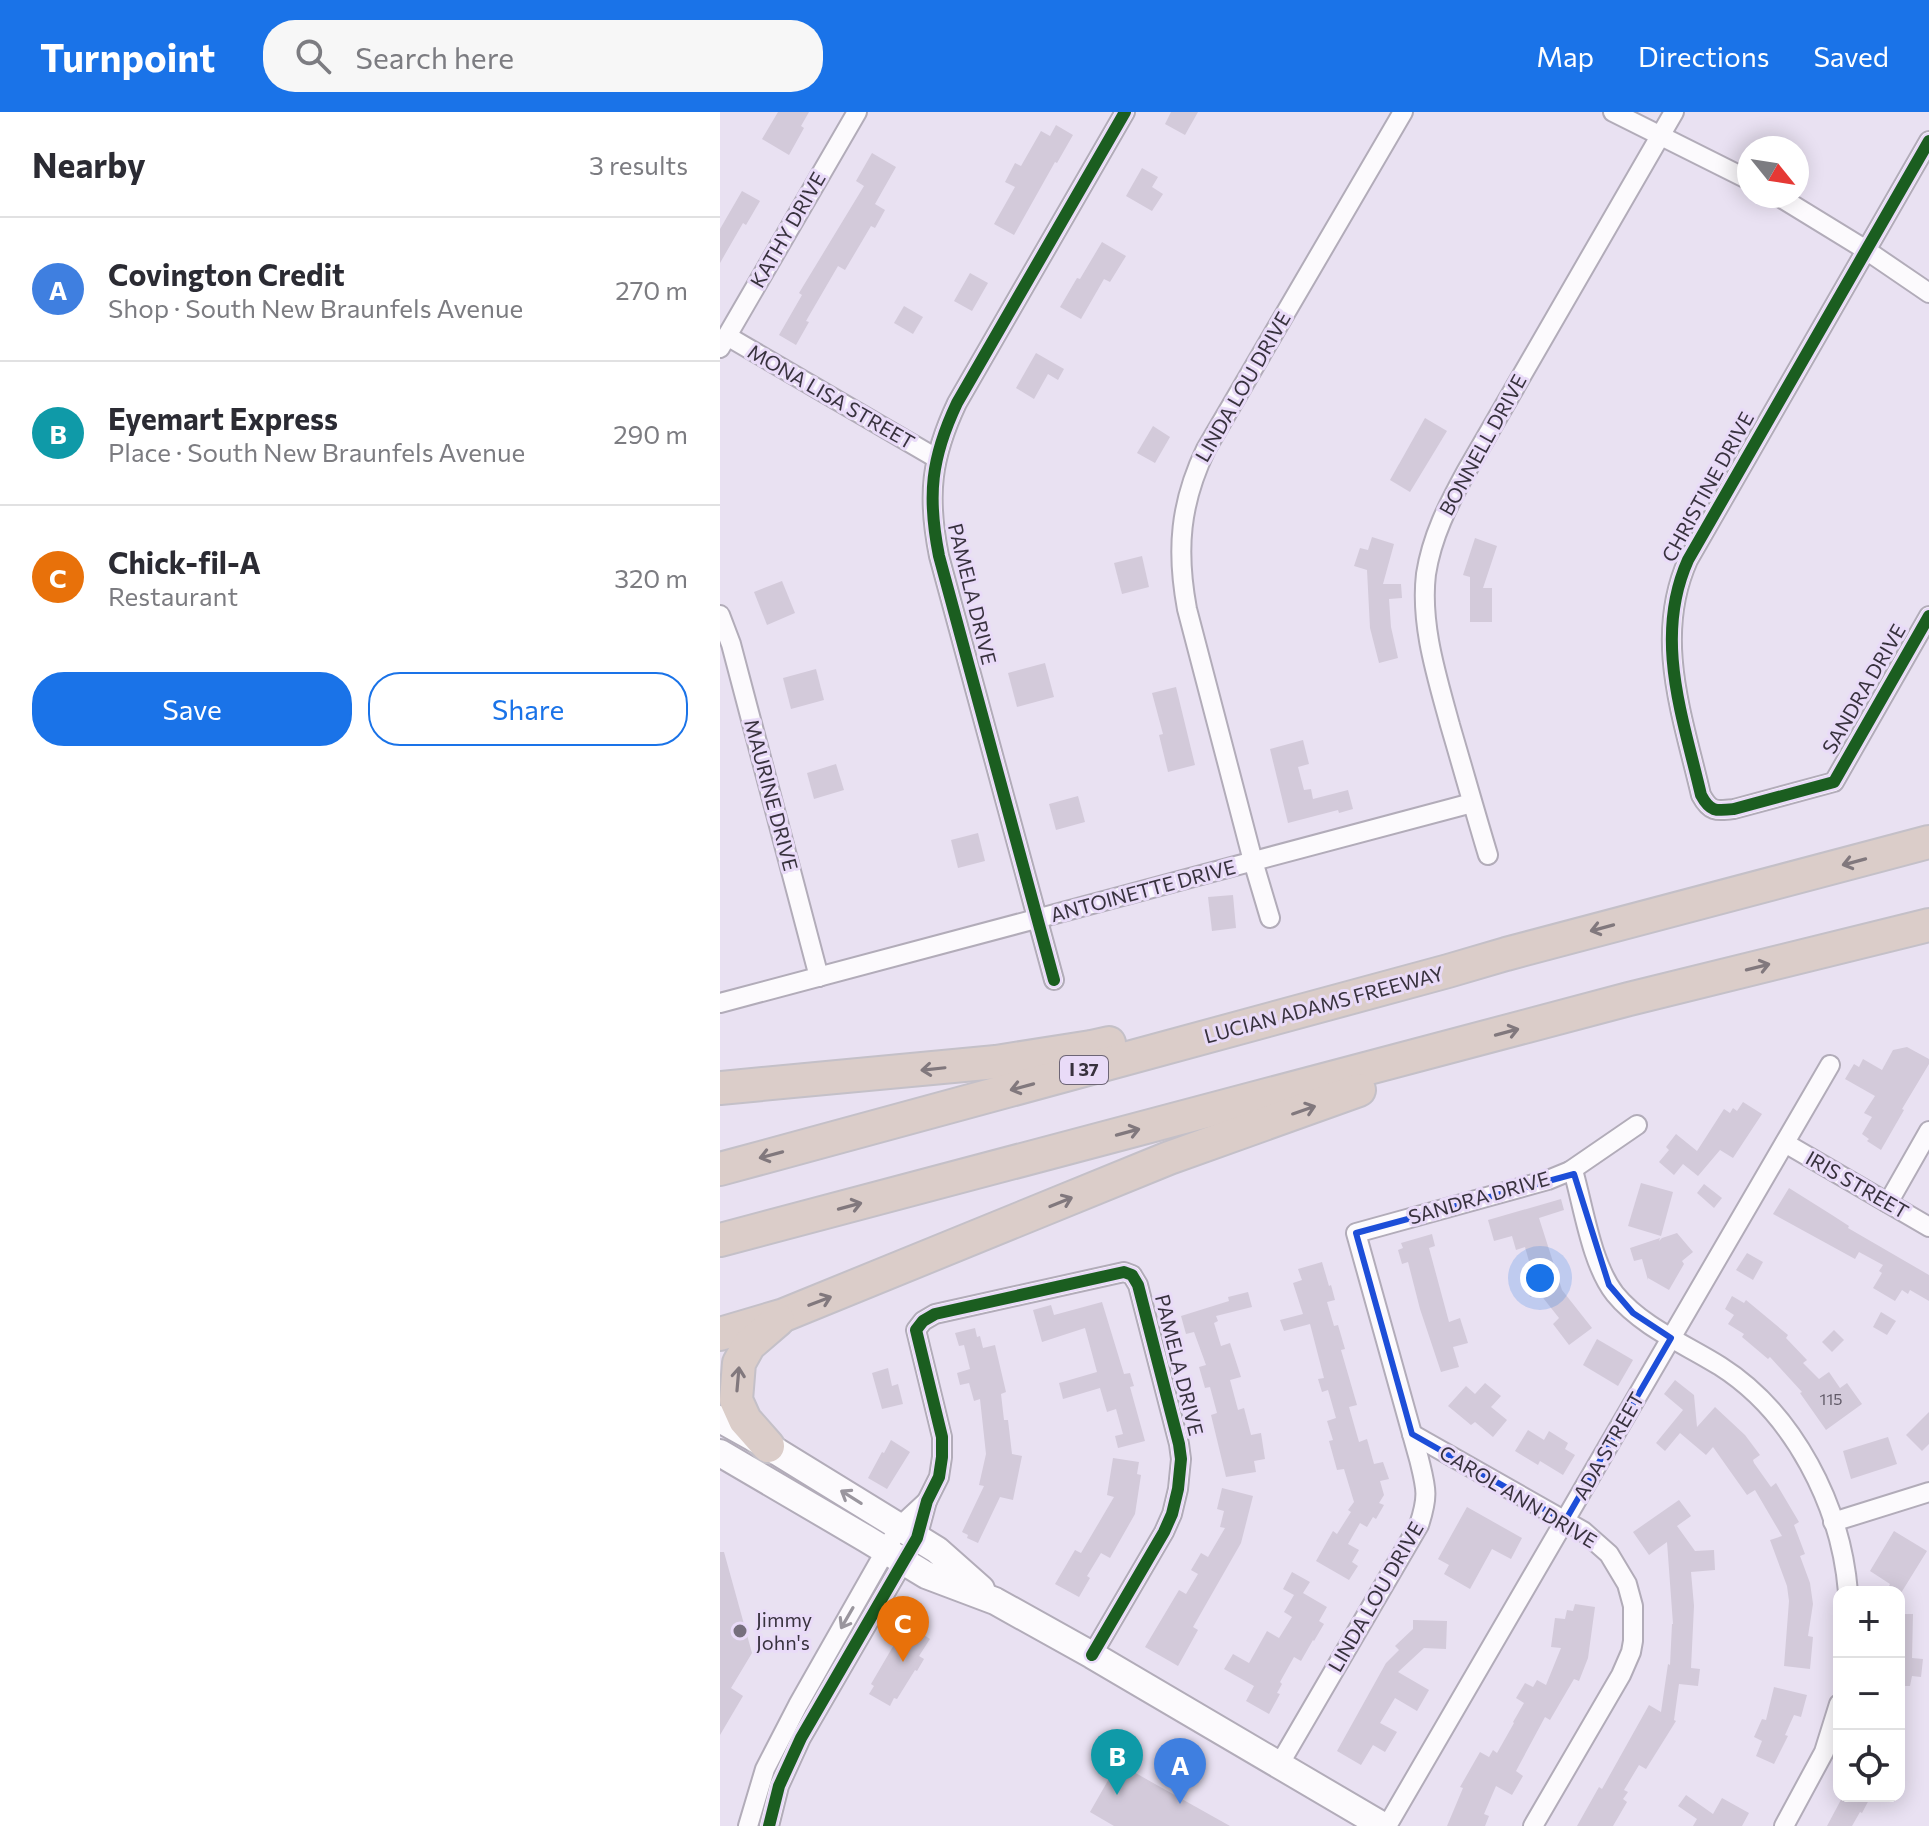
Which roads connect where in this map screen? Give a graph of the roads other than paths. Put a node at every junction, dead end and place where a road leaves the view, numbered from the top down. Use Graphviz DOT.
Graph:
graph roads {
  1 [pos="857,112"];
  2 [pos="1125,112"];
  3 [pos="1403,112"];
  4 [pos="1613,112"];
  5 [pos="1674,112"];
  6 [pos="1661,135"];
  7 [pos="1929,141"];
  8 [pos="1737,174"];
  9 [pos="1798,208"];
  10 [pos="1866,250"];
  11 [pos="1929,293"];
  12 [pos="724,342"];
  13 [pos="936,458"];
  14 [pos="720,615"];
  15 [pos="1929,616"];
  16 [pos="1834,782"];
  17 [pos="1472,803"];
  18 [pos="1929,842"];
  19 [pos="1488,855"];
  20 [pos="1253,861"];
  21 [pos="1270,918"];
  22 [pos="1036,919"];
  23 [pos="1929,925"];
  24 [pos="1448,971"];
  25 [pos="819,977"];
  26 [pos="1054,980"];
  27 [pos="720,1003"];
  28 [pos="1431,1052"];
  29 [pos="1830,1065"];
  30 [pos="720,1088"];
  31 [pos="1637,1125"];
  32 [pos="1929,1131"];
  33 [pos="1785,1143"];
  34 [pos="720,1169"];
  35 [pos="1570,1171"];
  36 [pos="1888,1203"];
  37 [pos="1929,1227"];
  38 [pos="1356,1233"];
  39 [pos="720,1240"];
  40 [pos="784,1315"];
  41 [pos="720,1334"];
  42 [pos="1671,1338"];
  43 [pos="720,1419"];
  44 [pos="1412,1434"];
  45 [pos="768,1446"];
  46 [pos="720,1453"];
  47 [pos="1929,1492"];
  48 [pos="1565,1521"];
  49 [pos="1833,1522"];
  50 [pos="908,1532"];
  51 [pos="894,1556"];
  52 [pos="1847,1586"];
  53 [pos="995,1601"];
  54 [pos="1092,1655"];
  55 [pos="1833,1723"];
  56 [pos="1279,1765"];
  57 [pos="748,1826"];
  58 [pos="769,1826"];
  59 [pos="1385,1826"];
  60 [pos="1533,1826"];
  61 [pos="1784,1826"];
  1 -- 12 [label="street, KATHY DRIVE"];
  2 -- 13 [label="street, PAMELA DRIVE"];
  3 -- 20 [label="street, LINDA LOU DRIVE"];
  4 -- 6 [label="street"];
  5 -- 6 [label="street, BONNELL DRIVE"];
  6 -- 8 [label="street"];
  6 -- 17 [label="street, BONNELL DRIVE"];
  7 -- 10 [label="street, CHRISTINE DRIVE"];
  9 -- 10 [label="street"];
  10 -- 11 [label="street"];
  10 -- 16 [label="street, CHRISTINE DRIVE"];
  12 -- 13 [label="street, MONA LISA STREET"];
  13 -- 22 [label="street, PAMELA DRIVE"];
  14 -- 25 [label="street, MAURINE DRIVE"];
  15 -- 16 [label="street, SANDRA DRIVE"];
  17 -- 19 [label="street, BONNELL DRIVE"];
  17 -- 20 [label="street, ANTOINETTE DRIVE"];
  18 -- 24 [label="highway, LUCIAN ADAMS FREEWAY / I 37, one-way"];
  20 -- 21 [label="street, LINDA LOU DRIVE"];
  20 -- 22 [label="street, ANTOINETTE DRIVE"];
  22 -- 25 [label="street, ANTOINETTE DRIVE"];
  22 -- 26 [label="street, PAMELA DRIVE"];
  28 -- 23 [label="highway, one-way"];
  24 -- 30 [label="highway, one-way"];
  24 -- 34 [label="highway, LUCIAN ADAMS FREEWAY / I 37, one-way"];
  25 -- 27 [label="street, ANTOINETTE DRIVE"];
  39 -- 28 [label="highway, one-way"];
  40 -- 28 [label="highway, one-way"];
  29 -- 33 [label="street, ADA STREET"];
  31 -- 35 [label="street, SANDRA DRIVE"];
  32 -- 36 [label="street"];
  33 -- 36 [label="street, IRIS STREET"];
  33 -- 42 [label="street, ADA STREET"];
  35 -- 38 [label="street, SANDRA DRIVE"];
  35 -- 42 [label="street"];
  36 -- 37 [label="street, IRIS STREET"];
  38 -- 44 [label="street, LINDA LOU DRIVE"];
  40 -- 41 [label="highway"];
  45 -- 40 [label="highway, one-way"];
  42 -- 48 [label="street, ADA STREET"];
  42 -- 49 [label="street"];
  43 -- 45 [label="main road"];
  44 -- 48 [label="street, CAROL ANN DRIVE"];
  44 -- 56 [label="street, LINDA LOU DRIVE"];
  50 -- 45 [label="main road, one-way"];
  46 -- 51 [label="main road"];
  47 -- 49 [label="street"];
  48 -- 59 [label="street, ADA STREET"];
  48 -- 60 [label="street, CAROL ANN DRIVE"];
  49 -- 52 [label="street"];
  50 -- 51 [label="street"];
  50 -- 53 [label="main road"];
  50 -- 54 [label="street, PAMELA DRIVE"];
  51 -- 53 [label="main road"];
  51 -- 57 [label="street, one-way"];
  51 -- 58 [label="street"];
  53 -- 54 [label="main road"];
  54 -- 56 [label="main road"];
  55 -- 61 [label="street"];
  56 -- 59 [label="main road"];
}
